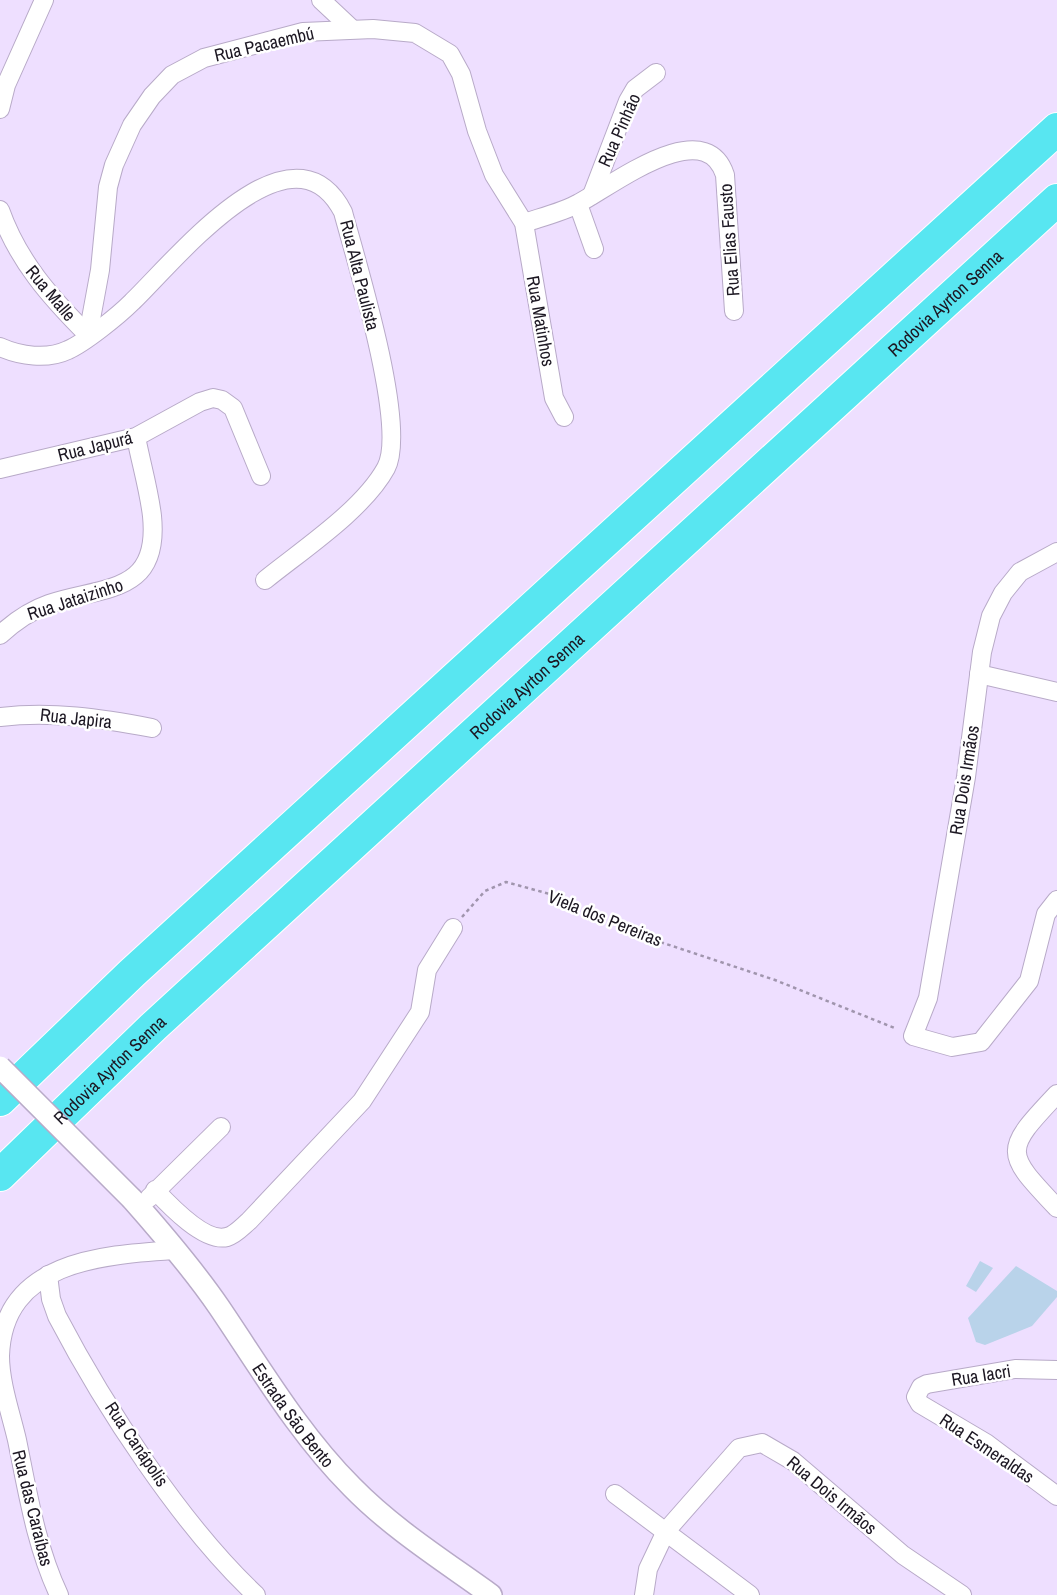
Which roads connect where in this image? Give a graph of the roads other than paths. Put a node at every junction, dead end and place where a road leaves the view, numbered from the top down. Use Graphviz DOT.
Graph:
graph roads {
  1 [pos="44,0"];
  2 [pos="321,0"];
  3 [pos="352,29"];
  4 [pos="656,73"];
  5 [pos="0,109"];
  6 [pos="1057,129"];
  7 [pos="585,200"];
  8 [pos="1057,200"];
  9 [pos="0,210"];
  10 [pos="524,223"];
  11 [pos="594,248"];
  12 [pos="734,311"];
  13 [pos="88,335"];
  14 [pos="0,347"];
  15 [pos="564,417"];
  16 [pos="136,437"];
  17 [pos="0,470"];
  18 [pos="261,476"];
  19 [pos="1057,552"];
  20 [pos="265,580"];
  21 [pos="0,635"];
  22 [pos="979,674"];
  23 [pos="1057,692"];
  24 [pos="0,717"];
  25 [pos="152,728"];
  26 [pos="1057,900"];
  27 [pos="453,928"];
  28 [pos="0,1067"];
  29 [pos="1057,1094"];
  30 [pos="0,1100"];
  31 [pos="221,1128"];
  32 [pos="0,1175"];
  33 [pos="155,1190"];
  34 [pos="1057,1191"];
  35 [pos="1057,1196"];
  36 [pos="136,1204"];
  37 [pos="1057,1208"];
  38 [pos="175,1250"];
  39 [pos="48,1275"];
  40 [pos="1057,1370"];
  41 [pos="917,1400"];
  42 [pos="615,1494"];
  43 [pos="1057,1496"];
  44 [pos="666,1531"];
  45 [pos="59,1595"];
  46 [pos="256,1595"];
  47 [pos="491,1595"];
  48 [pos="644,1595"];
  49 [pos="750,1595"];
  50 [pos="962,1595"];
  1 -- 5 [label="street"];
  2 -- 3 [label="street"];
  3 -- 10 [label="street, Rua Pacaembú"];
  3 -- 13 [label="street, Rua Pacaembú"];
  4 -- 7 [label="street, Rua Pinhão"];
  6 -- 30 [label="highway"];
  7 -- 10 [label="street, Rua Elias Fausto"];
  7 -- 11 [label="street"];
  7 -- 12 [label="street, Rua Elias Fausto"];
  8 -- 32 [label="highway, Rodovia Ayrton Senna"];
  9 -- 13 [label="street, Rua Malle"];
  10 -- 15 [label="street, Rua Matinhos"];
  13 -- 14 [label="street, Rua Alta Paulista"];
  13 -- 20 [label="street, Rua Alta Paulista"];
  16 -- 17 [label="street, Rua Japurá"];
  16 -- 18 [label="street, Rua Japurá"];
  16 -- 21 [label="street, Rua Jataizinho"];
  19 -- 22 [label="street, Rua Dois Irmãos"];
  22 -- 23 [label="street"];
  22 -- 26 [label="street, Rua Dois Irmãos"];
  24 -- 25 [label="street, Rua Japira"];
  27 -- 33 [label="street"];
  28 -- 36 [label="street, Estrada São Bento, bridge"];
  29 -- 37 [label="street"];
  31 -- 33 [label="street"];
  33 -- 36 [label="street"];
  34 -- 35 [label="street"];
  36 -- 38 [label="street, Estrada São Bento"];
  38 -- 39 [label="street, Rua das Caraíbas"];
  38 -- 47 [label="street, Estrada São Bento"];
  39 -- 45 [label="street, Rua das Caraíbas"];
  39 -- 46 [label="street, Rua Canápolis"];
  40 -- 41 [label="street, Rua Iacri"];
  41 -- 43 [label="street, Rua Esmeraldas"];
  42 -- 44 [label="street"];
  44 -- 48 [label="street, Rua Dois Irmãos"];
  44 -- 49 [label="street"];
  44 -- 50 [label="street, Rua Dois Irmãos"];
}
